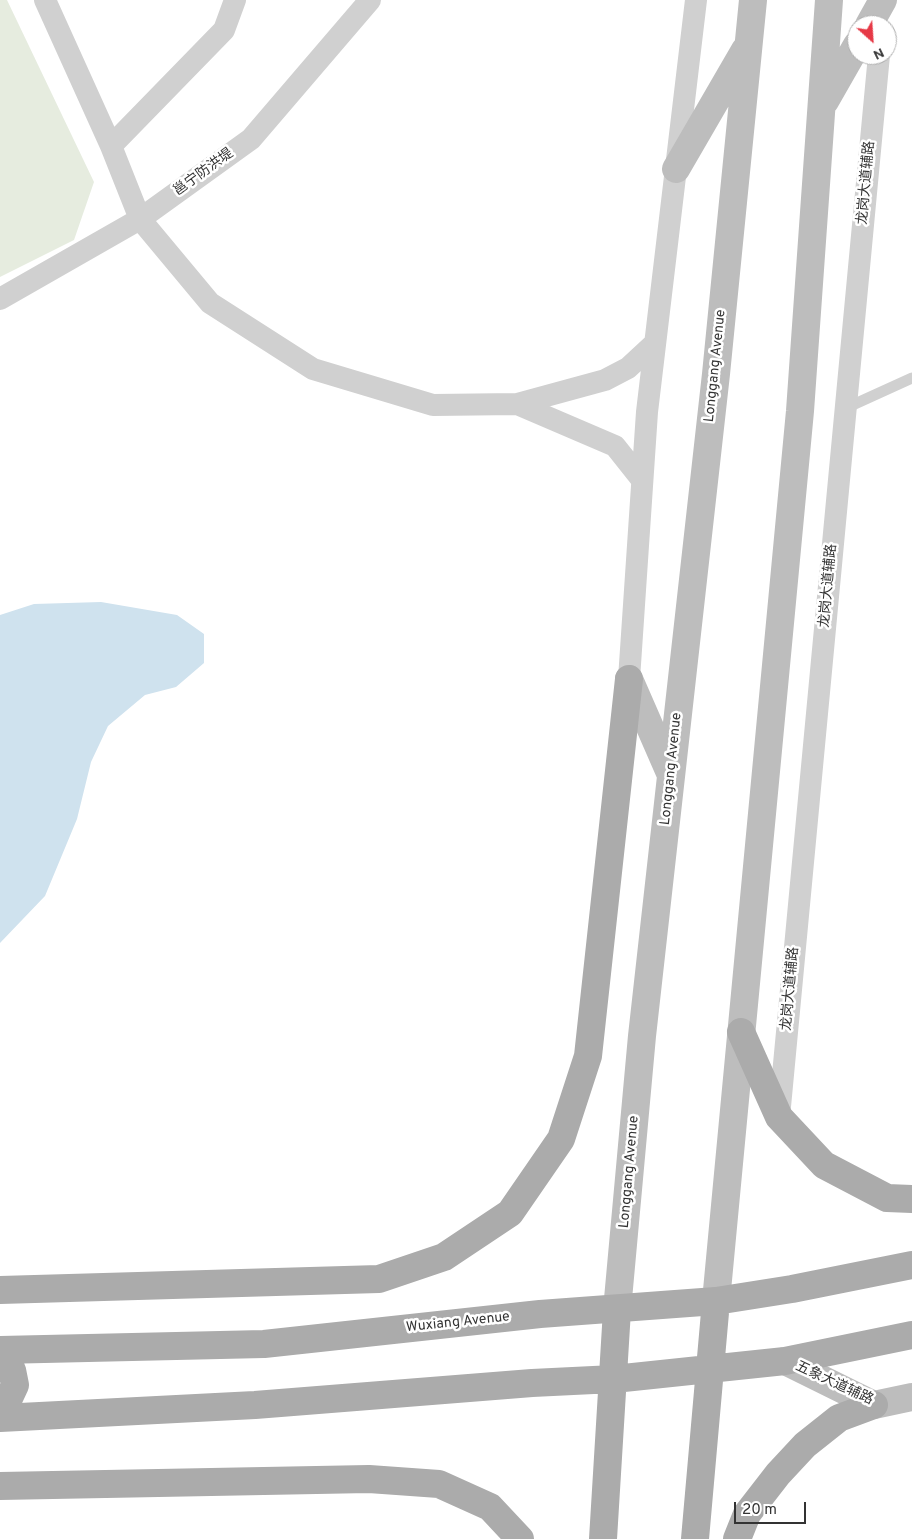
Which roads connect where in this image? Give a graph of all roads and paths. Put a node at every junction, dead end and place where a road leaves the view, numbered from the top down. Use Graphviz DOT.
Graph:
graph roads {
  1 [pos="45,0"];
  2 [pos="234,0"];
  3 [pos="370,0"];
  4 [pos="696,0"];
  5 [pos="753,0"];
  6 [pos="829,0"];
  7 [pos="884,0"];
  8 [pos="875,15"];
  9 [pos="883,15"];
  10 [pos="750,42"];
  11 [pos="847,63"];
  12 [pos="878,65"];
  13 [pos="822,107"];
  14 [pos="111,146"];
  15 [pos="676,169"];
  16 [pos="140,219"];
  17 [pos="0,299"];
  18 [pos="655,342"];
  19 [pos="912,378"];
  20 [pos="518,404"];
  21 [pos="846,408"];
  22 [pos="642,480"];
  23 [pos="629,679"];
  24 [pos="671,775"];
  25 [pos="741,1032"];
  26 [pos="779,1117"];
  27 [pos="912,1199"];
  28 [pos="912,1265"];
  29 [pos="0,1290"];
  30 [pos="716,1301"];
  31 [pos="617,1310"];
  32 [pos="912,1336"];
  33 [pos="0,1350"];
  34 [pos="0,1359"];
  35 [pos="785,1361"];
  36 [pos="709,1369"];
  37 [pos="614,1379"];
  38 [pos="912,1398"];
  39 [pos="0,1406"];
  40 [pos="874,1406"];
  41 [pos="0,1418"];
  42 [pos="0,1486"];
  43 [pos="601,1534"];
  44 [pos="520,1539"];
  45 [pos="695,1539"];
  46 [pos="737,1539"];
  1 -- 14 [label="street"];
  2 -- 14 [label="street"];
  3 -- 16 [label="street, 邕宁防洪堤"];
  4 -- 15 [label="street"];
  5 -- 10 [label="main road, Longgang Avenue"];
  6 -- 13 [label="main road"];
  7 -- 8 [label="main road"];
  7 -- 9 [label="street"];
  10 -- 15 [label="main road"];
  10 -- 24 [label="main road, Longgang Avenue"];
  11 -- 13 [label="main road"];
  12 -- 21 [label="street, 龙岗大道辅路"];
  13 -- 25 [label="main road"];
  14 -- 16 [label="street"];
  15 -- 18 [label="street"];
  16 -- 17 [label="street, 邕宁防洪堤"];
  16 -- 20 [label="street"];
  18 -- 20 [label="street"];
  18 -- 22 [label="street"];
  19 -- 21 [label="lane"];
  20 -- 22 [label="street"];
  21 -- 26 [label="street, 龙岗大道辅路"];
  22 -- 23 [label="street"];
  23 -- 24 [label="main road"];
  23 -- 29 [label="main road"];
  24 -- 31 [label="main road, Longgang Avenue"];
  25 -- 26 [label="main road"];
  25 -- 30 [label="main road"];
  26 -- 27 [label="main road"];
  28 -- 30 [label="main road, Wuxiang Avenue"];
  30 -- 31 [label="main road, Wuxiang Avenue"];
  30 -- 36 [label="main road"];
  31 -- 33 [label="main road, Wuxiang Avenue"];
  31 -- 37 [label="main road, Longgang Avenue"];
  32 -- 35 [label="main road"];
  34 -- 39 [label="main road"];
  35 -- 36 [label="main road"];
  35 -- 40 [label="main road, 五象大道辅路"];
  36 -- 37 [label="main road"];
  36 -- 45 [label="main road"];
  37 -- 41 [label="main road"];
  37 -- 43 [label="main road, Longgang Avenue"];
  38 -- 40 [label="main road, 五象大道辅路"];
  40 -- 46 [label="main road"];
  42 -- 44 [label="main road"];
}
